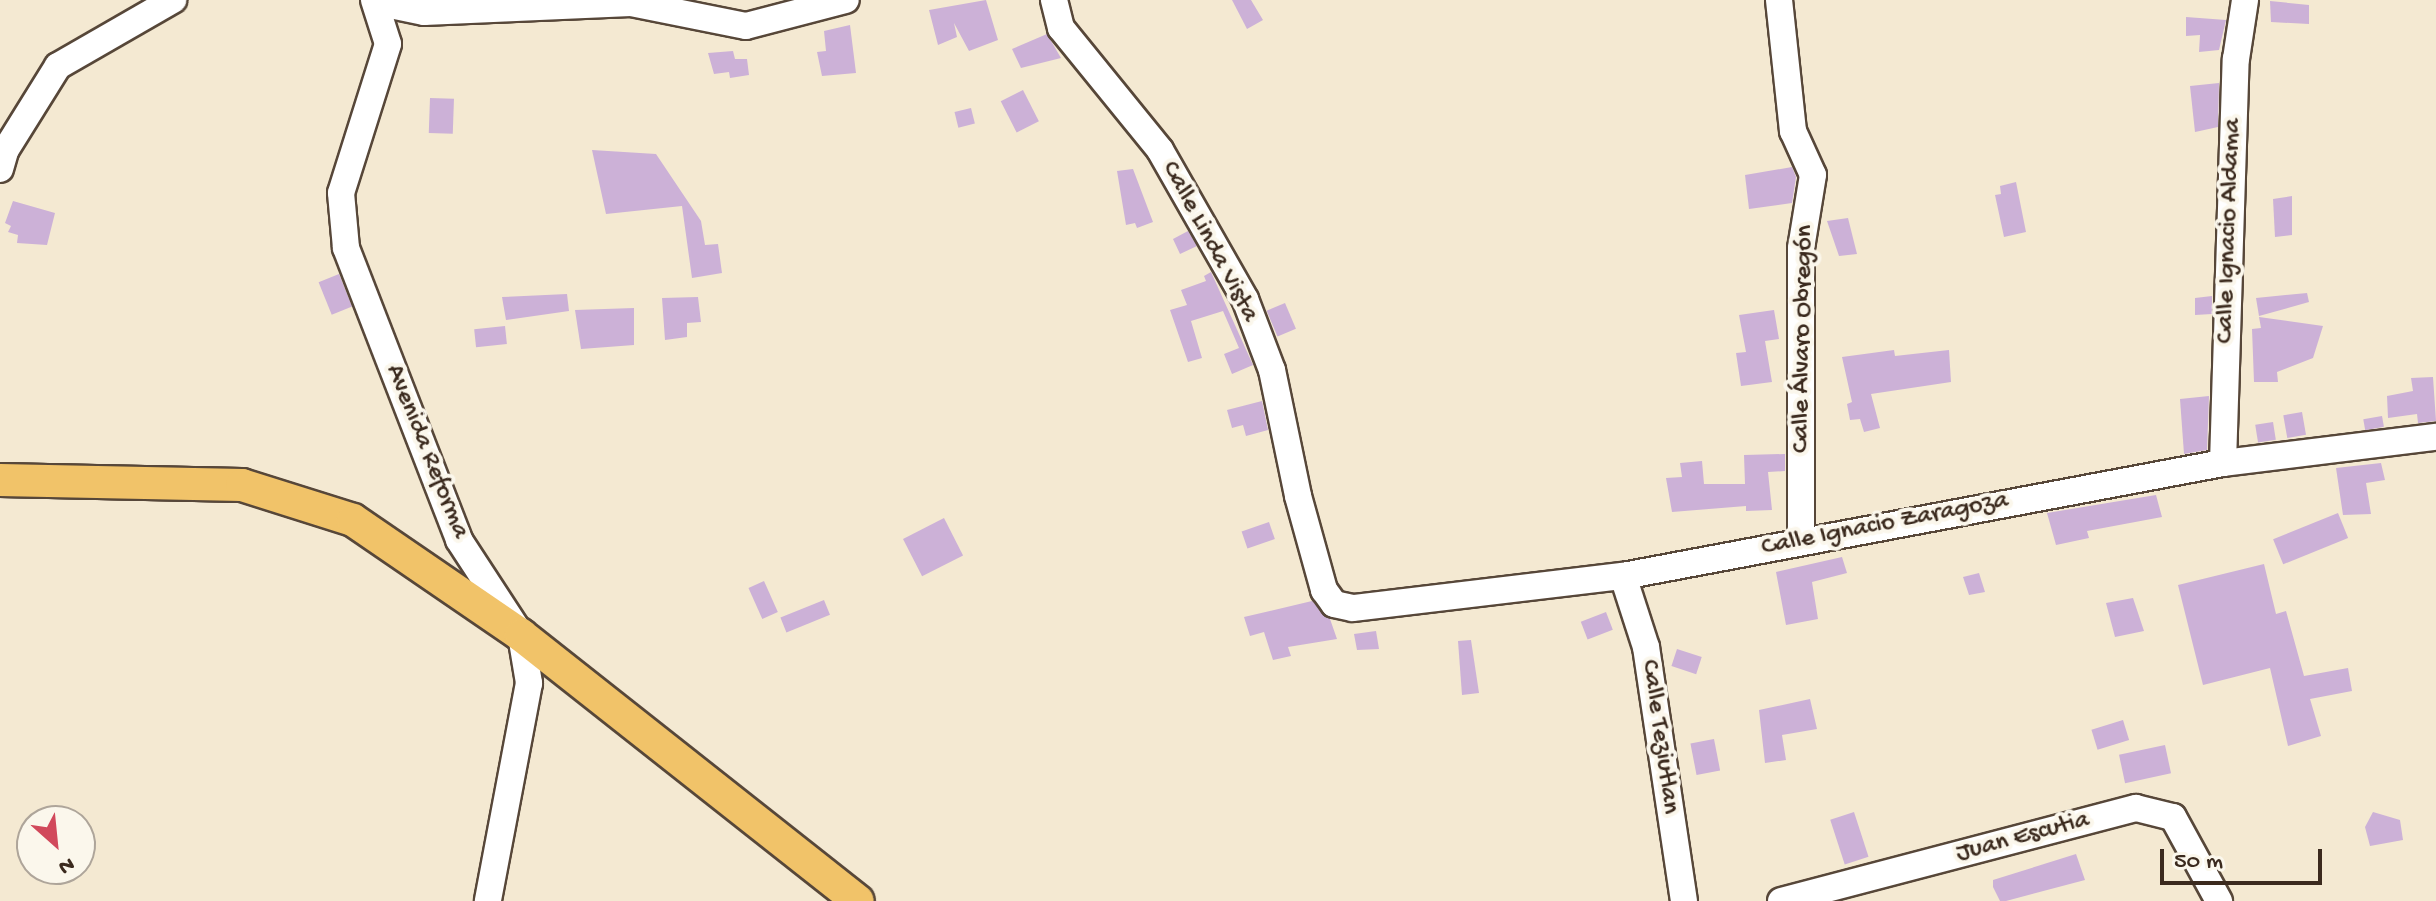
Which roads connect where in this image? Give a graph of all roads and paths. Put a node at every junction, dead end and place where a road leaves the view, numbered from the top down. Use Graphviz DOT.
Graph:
graph roads {
  1 [pos="173,0"];
  2 [pos="846,0"];
  3 [pos="1054,0"];
  4 [pos="1779,0"];
  5 [pos="2245,0"];
  6 [pos="375,1"];
  7 [pos="0,169"];
  8 [pos="2436,437"];
  9 [pos="2223,463"];
  10 [pos="0,480"];
  11 [pos="1801,540"];
  12 [pos="1623,576"];
  13 [pos="1334,604"];
  14 [pos="521,635"];
  15 [pos="488,901"];
  16 [pos="858,901"];
  17 [pos="1684,901"];
  18 [pos="1781,901"];
  19 [pos="2219,901"];
  1 -- 7 [label="street"];
  2 -- 6 [label="street"];
  3 -- 13 [label="street, Calle Linda Vista"];
  4 -- 11 [label="street, Calle Álvaro Obregón"];
  5 -- 9 [label="street, Calle Ignacio Aldama"];
  6 -- 14 [label="street, Avenida Reforma"];
  8 -- 9 [label="street, Calle Ignacio Zaragoza"];
  9 -- 11 [label="street, Calle Ignacio Zaragoza"];
  10 -- 14 [label="main road"];
  11 -- 12 [label="street, Calle Ignacio Zaragoza"];
  12 -- 13 [label="street, Calle Ignacio Zaragoza"];
  12 -- 17 [label="street, Calle Teziutlan"];
  14 -- 15 [label="street, Avenida Reforma"];
  14 -- 16 [label="main road"];
  18 -- 19 [label="street, Juan Escutia"];
}
